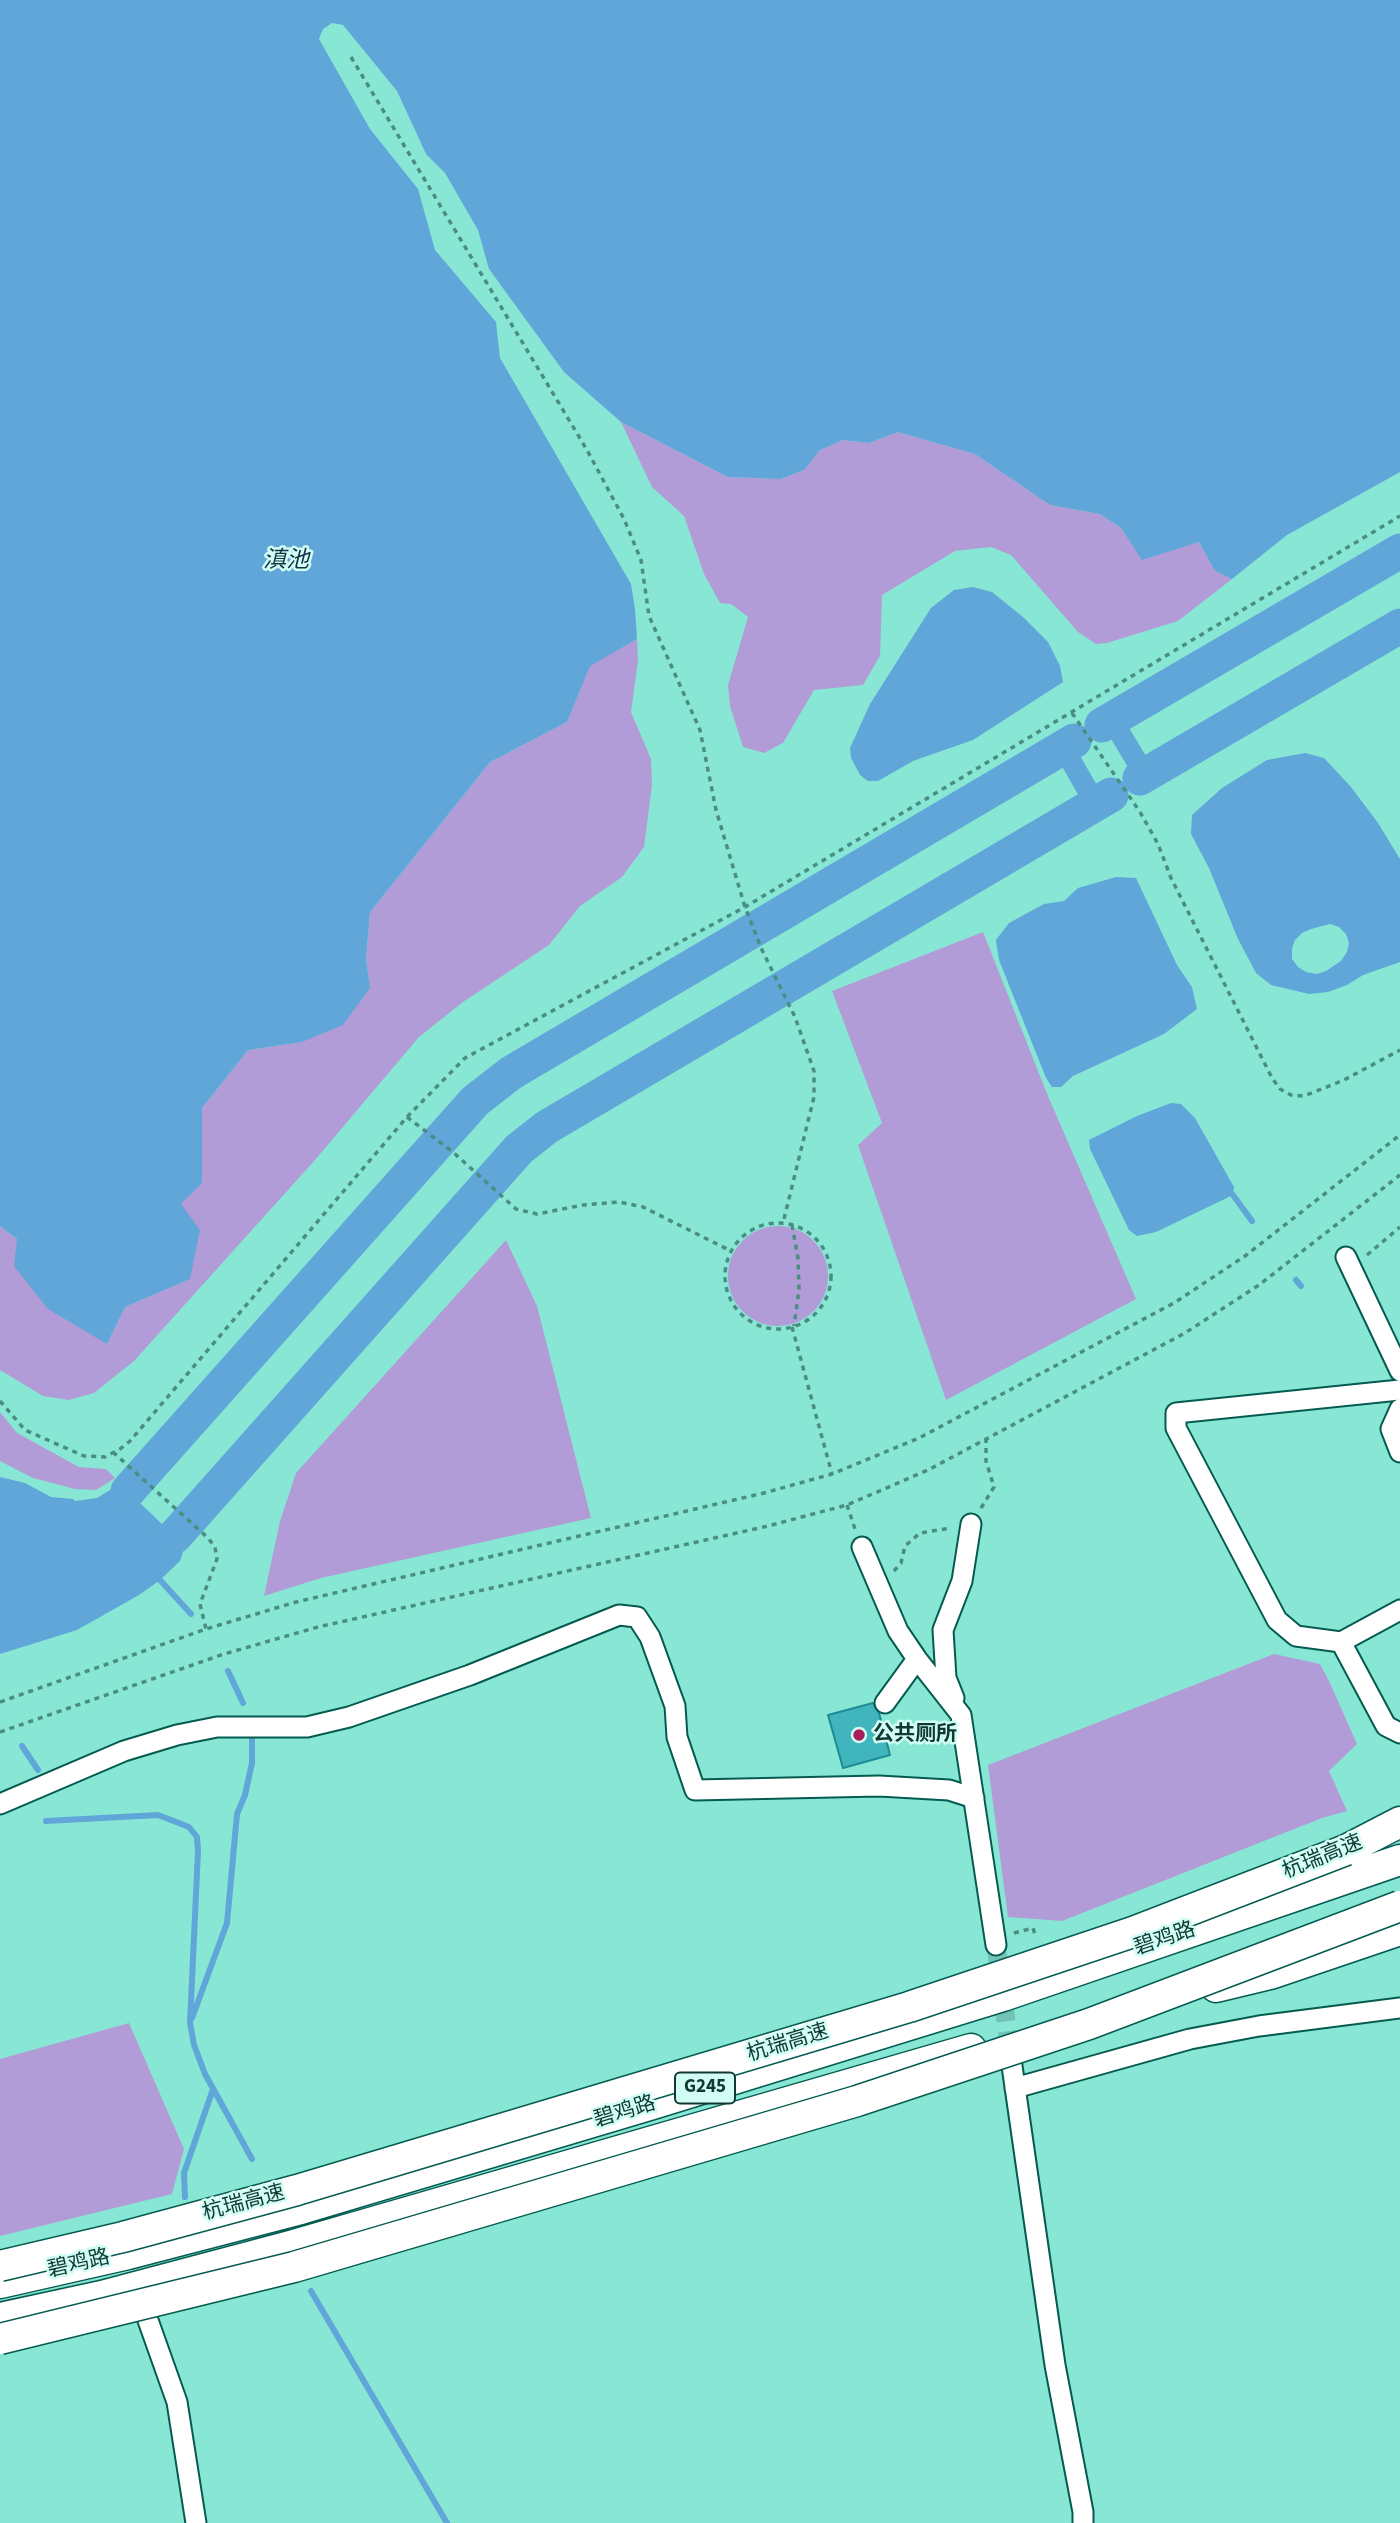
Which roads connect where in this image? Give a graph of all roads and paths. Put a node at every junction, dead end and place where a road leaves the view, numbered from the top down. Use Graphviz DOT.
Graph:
graph roads {
  1 [pos="351,57"];
  2 [pos="1400,516"];
  3 [pos="1073,713"];
  4 [pos="745,907"];
  5 [pos="1400,1050"];
  6 [pos="407,1116"];
  7 [pos="1400,1135"];
  8 [pos="1400,1175"];
  9 [pos="783,1223"];
  10 [pos="792,1225"];
  11 [pos="1400,1227"];
  12 [pos="731,1251"];
  13 [pos="1349,1262"];
  14 [pos="793,1327"];
  15 [pos="1400,1371"];
  16 [pos="1400,1390"];
  17 [pos="0,1401"];
  18 [pos="1400,1409"];
  19 [pos="986,1439"];
  20 [pos="113,1452"];
  21 [pos="1400,1452"];
  22 [pos="832,1474"];
  23 [pos="847,1505"];
  24 [pos="971,1524"];
  25 [pos="862,1547"];
  26 [pos="890,1575"];
  27 [pos="1400,1610"];
  28 [pos="206,1629"];
  29 [pos="1341,1642"];
  30 [pos="917,1660"];
  31 [pos="0,1702"];
  32 [pos="885,1703"];
  33 [pos="961,1715"];
  34 [pos="0,1732"];
  35 [pos="1400,1733"];
  36 [pos="974,1798"];
  37 [pos="0,1804"];
  38 [pos="1400,1824"];
  39 [pos="1400,1860"];
  40 [pos="1400,1906"];
  41 [pos="1400,1930"];
  42 [pos="1035,1933"];
  43 [pos="995,1941"];
  44 [pos="1400,2008"];
  45 [pos="1011,2059"];
  46 [pos="1015,2088"];
  47 [pos="0,2266"];
  48 [pos="0,2283"];
  49 [pos="136,2287"];
  50 [pos="0,2318"];
  51 [pos="0,2339"];
  52 [pos="196,2523"];
  53 [pos="1083,2523"];
  1 -- 4 [label="path"];
  2 -- 3 [label="path"];
  3 -- 4 [label="path"];
  3 -- 5 [label="path"];
  4 -- 6 [label="path"];
  4 -- 9 [label="path"];
  6 -- 12 [label="path"];
  6 -- 20 [label="path"];
  7 -- 22 [label="path"];
  8 -- 19 [label="path"];
  9 -- 10 [label="path"];
  9 -- 12 [label="path"];
  10 -- 14 [label="path"];
  10 -- 14 [label="path"];
  11 -- 13 [label="path"];
  12 -- 14 [label="path"];
  13 -- 15 [label="street"];
  14 -- 22 [label="path"];
  16 -- 29 [label="street"];
  17 -- 20 [label="path"];
  18 -- 21 [label="street"];
  19 -- 23 [label="path"];
  19 -- 24 [label="path"];
  20 -- 28 [label="path"];
  22 -- 28 [label="path"];
  23 -- 25 [label="path"];
  23 -- 34 [label="path"];
  24 -- 26 [label="path"];
  24 -- 33 [label="street"];
  25 -- 30 [label="street"];
  27 -- 29 [label="street"];
  28 -- 31 [label="path"];
  29 -- 35 [label="street"];
  30 -- 32 [label="street"];
  30 -- 33 [label="street"];
  33 -- 36 [label="street"];
  36 -- 37 [label="street"];
  36 -- 43 [label="street"];
  38 -- 47 [label="highway, 杭瑞高速, bridge"];
  39 -- 48 [label="highway, 碧鸡路 / G245"];
  40 -- 51 [label="highway, bridge"];
  41 -- 49 [label="highway, 碧鸡路 / G245"];
  42 -- 43 [label="path"];
  44 -- 46 [label="street"];
  45 -- 46 [label="street"];
  46 -- 53 [label="street"];
  49 -- 50 [label="highway, 碧鸡路 / G245"];
  49 -- 52 [label="street"];
}
